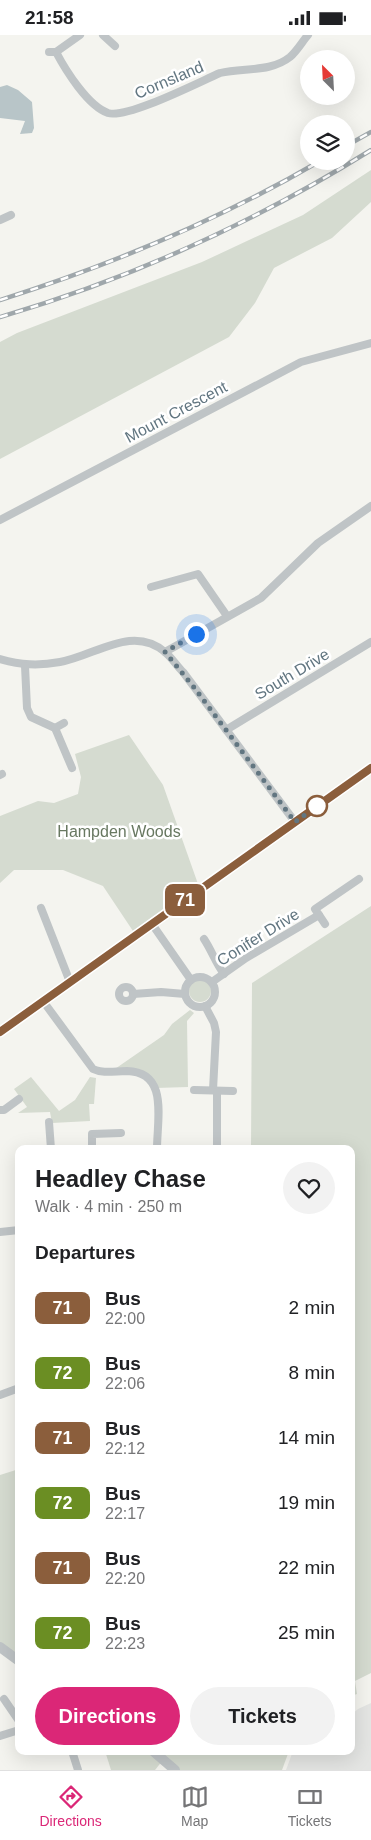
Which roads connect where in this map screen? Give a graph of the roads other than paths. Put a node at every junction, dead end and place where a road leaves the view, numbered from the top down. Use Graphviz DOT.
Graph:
graph roads {
  1 [pos="80,35"];
  2 [pos="103,35"];
  3 [pos="308,35"];
  4 [pos="115,45"];
  5 [pos="11,215"];
  6 [pos="0,220"];
  7 [pos="371,343"];
  8 [pos="371,506"];
  9 [pos="0,520"];
  10 [pos="156,588"];
  11 [pos="227,616"];
  12 [pos="371,642"];
  13 [pos="165,652"];
  14 [pos="0,659"];
  15 [pos="25,666"];
  16 [pos="64,723"];
  17 [pos="55,728"];
  18 [pos="226,730"];
  19 [pos="72,768"];
  20 [pos="371,768"];
  21 [pos="295,822"];
  22 [pos="359,879"];
  23 [pos="41,908"];
  24 [pos="315,909"];
  25 [pos="152,924"];
  26 [pos="325,924"];
  27 [pos="204,939"];
  28 [pos="224,974"];
  29 [pos="191,980"];
  30 [pos="70,982"];
  31 [pos="212,982"];
  32 [pos="133,994"];
  33 [pos="185,994"];
  34 [pos="43,1001"];
  35 [pos="205,1006"];
  36 [pos="1,1030"];
  37 [pos="194,1090"];
  38 [pos="215,1091"];
  39 [pos="233,1091"];
  40 [pos="19,1099"];
  41 [pos="0,1110"];
  42 [pos="49,1122"];
  43 [pos="121,1133"];
  44 [pos="52,1145"];
  45 [pos="92,1145"];
  46 [pos="158,1145"];
  47 [pos="217,1145"];
  48 [pos="15,1230"];
  49 [pos="0,1232"];
  50 [pos="15,1390"];
  51 [pos="0,1395"];
  52 [pos="0,1647"];
  53 [pos="15,1658"];
  54 [pos="4,1699"];
  55 [pos="15,1715"];
  56 [pos="15,1731"];
  57 [pos="0,1736"];
  58 [pos="73,1755"];
  59 [pos="157,1755"];
  60 [pos="78,1770"];
  61 [pos="174,1770"];
  1 -- 3 [label="street, Cornsland"];
  2 -- 4 [label="street"];
  5 -- 6 [label="street"];
  7 -- 9 [label="street, Mount Crescent"];
  8 -- 11 [label="street"];
  10 -- 11 [label="street"];
  11 -- 13 [label="street"];
  12 -- 18 [label="street, South Drive"];
  13 -- 15 [label="street"];
  13 -- 18 [label="street"];
  14 -- 15 [label="street"];
  15 -- 17 [label="street"];
  16 -- 17 [label="street"];
  17 -- 19 [label="street"];
  18 -- 21 [label="street"];
  20 -- 21 [label="street"];
  21 -- 25 [label="street"];
  22 -- 24 [label="street, Conifer Drive"];
  23 -- 30 [label="street"];
  24 -- 26 [label="street"];
  24 -- 28 [label="street, Conifer Drive"];
  25 -- 29 [label="street"];
  25 -- 30 [label="street"];
  27 -- 28 [label="street"];
  28 -- 31 [label="street, Conifer Drive"];
  29 -- 31 [label="street"];
  29 -- 33 [label="street"];
  30 -- 34 [label="street"];
  31 -- 35 [label="street"];
  32 -- 33 [label="street"];
  33 -- 35 [label="street"];
  34 -- 36 [label="street"];
  34 -- 46 [label="street"];
  35 -- 38 [label="street"];
  37 -- 38 [label="street"];
  38 -- 39 [label="street"];
  38 -- 47 [label="street"];
  40 -- 41 [label="street"];
  42 -- 44 [label="street"];
  43 -- 45 [label="street"];
  48 -- 49 [label="street"];
  50 -- 51 [label="street"];
  52 -- 53 [label="street"];
  54 -- 55 [label="street"];
  56 -- 57 [label="street"];
  58 -- 60 [label="street"];
  59 -- 61 [label="street"];
}
